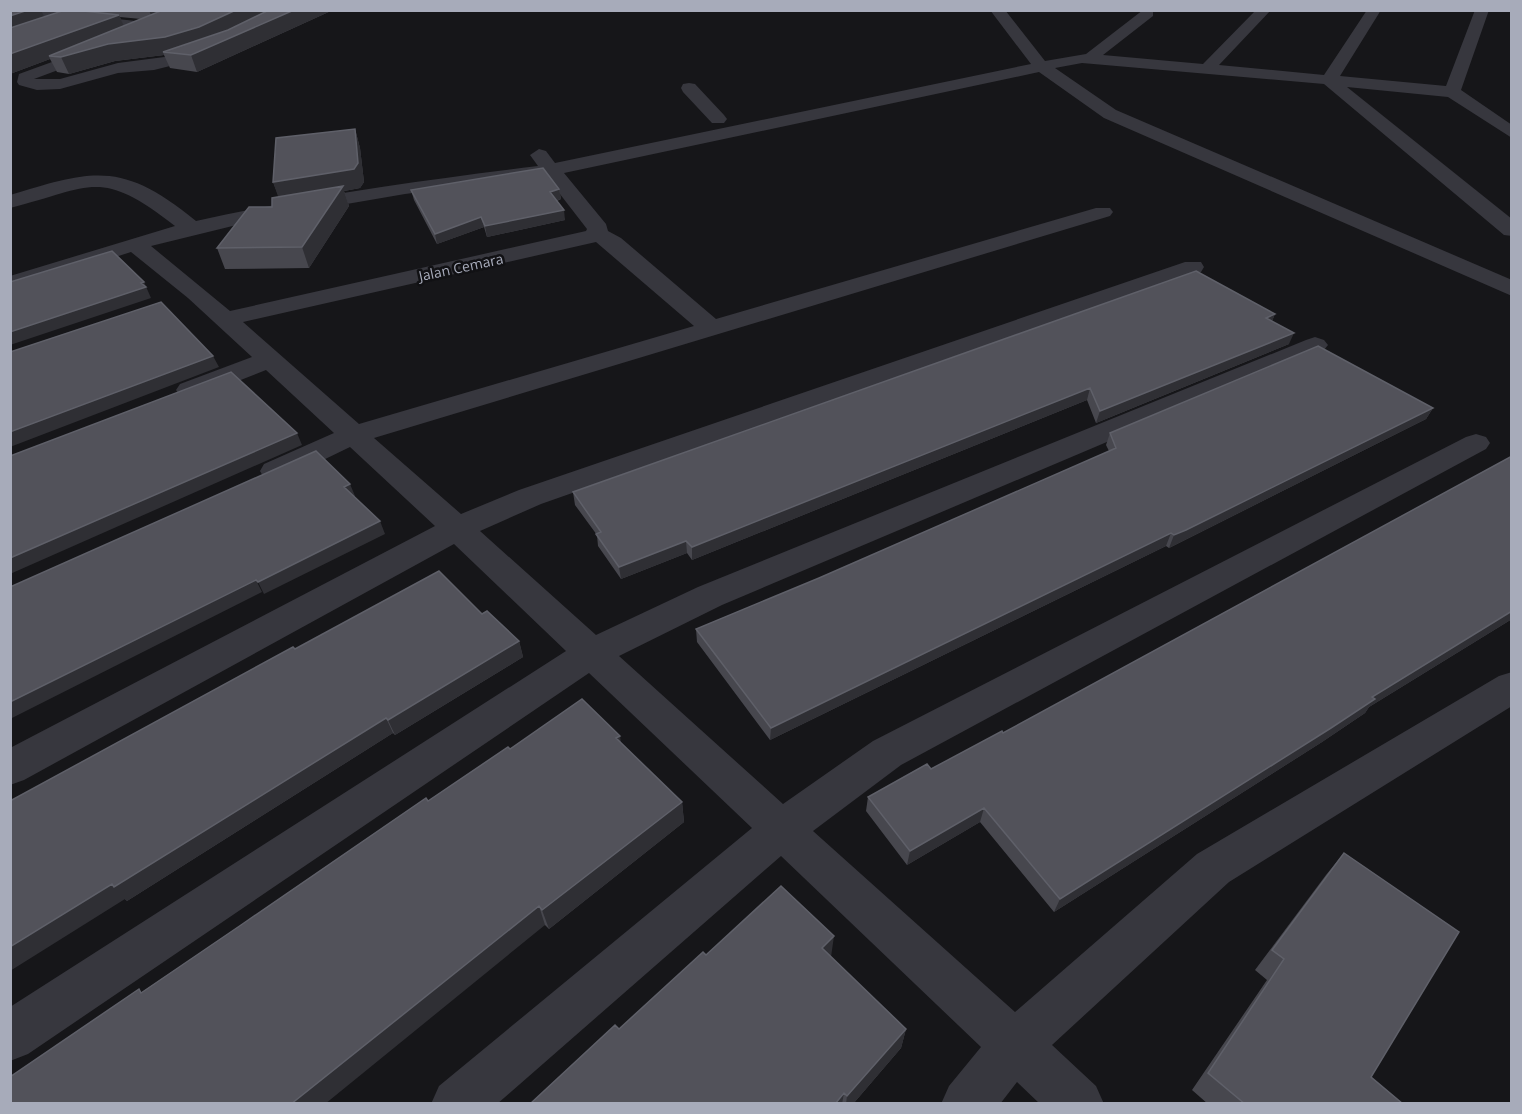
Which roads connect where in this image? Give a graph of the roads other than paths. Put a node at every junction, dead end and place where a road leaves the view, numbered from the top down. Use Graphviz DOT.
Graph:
graph roads {
  1 [pos="100,10"];
  2 [pos="295,10"];
  3 [pos="997,10"];
  4 [pos="1264,10"];
  5 [pos="1374,10"];
  6 [pos="1482,10"];
  7 [pos="10,12"];
  8 [pos="1148,13"];
  9 [pos="76,19"];
  10 [pos="179,19"];
  11 [pos="158,27"];
  12 [pos="44,31"];
  13 [pos="237,36"];
  14 [pos="1035,57"];
  15 [pos="1086,59"];
  16 [pos="1208,68"];
  17 [pos="1329,80"];
  18 [pos="689,88"];
  19 [pos="1452,92"];
  20 [pos="718,119"];
  21 [pos="1512,133"];
  22 [pos="545,162"];
  23 [pos="10,202"];
  24 [pos="1103,212"];
  25 [pos="175,214"];
  26 [pos="191,228"];
  27 [pos="1512,230"];
  28 [pos="597,234"];
  29 [pos="98,236"];
  30 [pos="136,245"];
  31 [pos="1194,267"];
  32 [pos="10,284"];
  33 [pos="1512,289"];
  34 [pos="225,319"];
  35 [pos="712,328"];
  36 [pos="1315,345"];
  37 [pos="270,359"];
  38 [pos="162,402"];
  39 [pos="353,435"];
  40 [pos="1476,443"];
  41 [pos="257,479"];
  42 [pos="457,528"];
  43 [pos="591,653"];
  44 [pos="1512,687"];
  45 [pos="10,768"];
  46 [pos="782,830"];
  47 [pos="10,1036"];
  48 [pos="1015,1045"];
  49 [pos="457,1104"];
  50 [pos="967,1104"];
  51 [pos="1078,1104"];
  1 -- 9 [label="street"];
  2 -- 13 [label="street"];
  3 -- 14 [label="street"];
  4 -- 16 [label="street"];
  5 -- 17 [label="street"];
  6 -- 19 [label="street"];
  7 -- 9 [label="street"];
  8 -- 15 [label="street"];
  9 -- 11 [label="street"];
  9 -- 12 [label="street"];
  10 -- 11 [label="street"];
  11 -- 13 [label="street"];
  11 -- 13 [label="street"];
  14 -- 15 [label="street"];
  14 -- 20 [label="street"];
  14 -- 22 [label="street"];
  14 -- 33 [label="street"];
  15 -- 16 [label="street"];
  16 -- 17 [label="street"];
  17 -- 19 [label="street"];
  17 -- 27 [label="street"];
  18 -- 20 [label="street"];
  19 -- 21 [label="street"];
  20 -- 22 [label="street"];
  22 -- 25 [label="street"];
  22 -- 26 [label="street"];
  22 -- 28 [label="street"];
  23 -- 25 [label="street"];
  24 -- 35 [label="street"];
  25 -- 26 [label="street"];
  25 -- 29 [label="street"];
  26 -- 30 [label="street"];
  28 -- 34 [label="street, Jalan Cemara"];
  28 -- 35 [label="street"];
  30 -- 32 [label="street"];
  30 -- 34 [label="street"];
  31 -- 42 [label="street"];
  34 -- 37 [label="street"];
  35 -- 39 [label="street"];
  36 -- 43 [label="street"];
  37 -- 38 [label="street"];
  37 -- 39 [label="street"];
  39 -- 41 [label="street"];
  39 -- 42 [label="street"];
  40 -- 46 [label="street"];
  42 -- 43 [label="street"];
  42 -- 45 [label="street"];
  43 -- 46 [label="street"];
  43 -- 47 [label="street"];
  44 -- 48 [label="street"];
  46 -- 48 [label="street"];
  46 -- 49 [label="street"];
  48 -- 50 [label="street"];
  48 -- 51 [label="street"];
}
